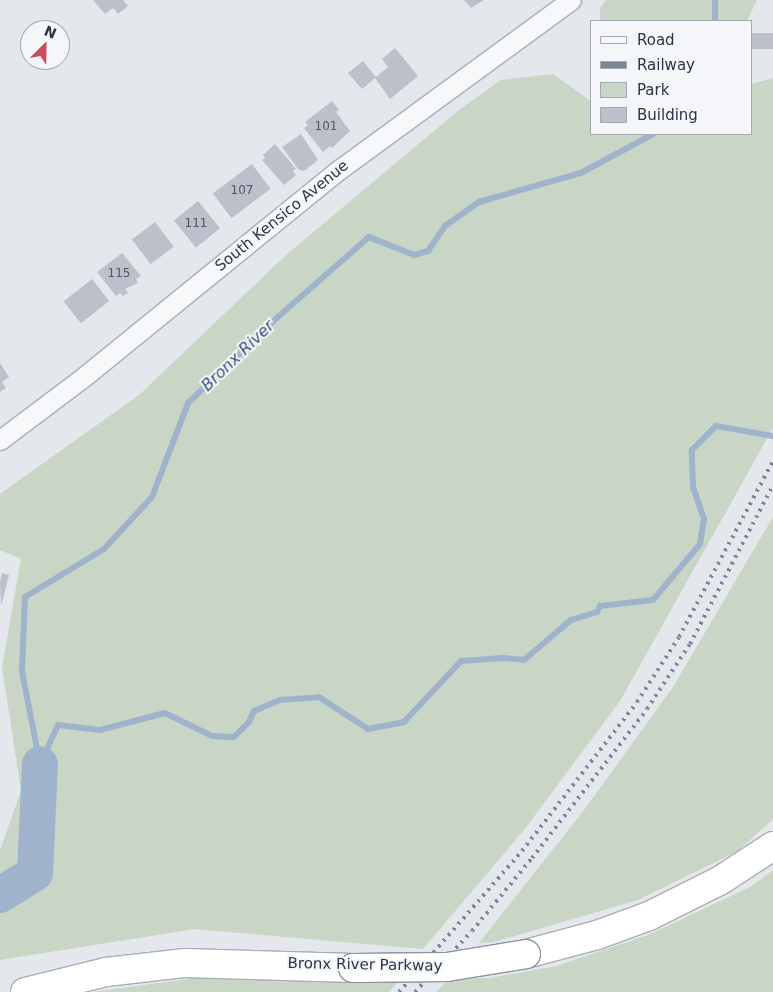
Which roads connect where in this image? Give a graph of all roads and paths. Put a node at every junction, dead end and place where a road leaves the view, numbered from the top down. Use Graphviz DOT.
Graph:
graph roads {
  1 [pos="571,0"];
  2 [pos="0,440"];
  3 [pos="773,846"];
  4 [pos="25,992"];
  1 -- 2 [label="street, South Kensico Avenue"];
  3 -- 4 [label="highway, Bronx River Parkway, bridge"];
}
